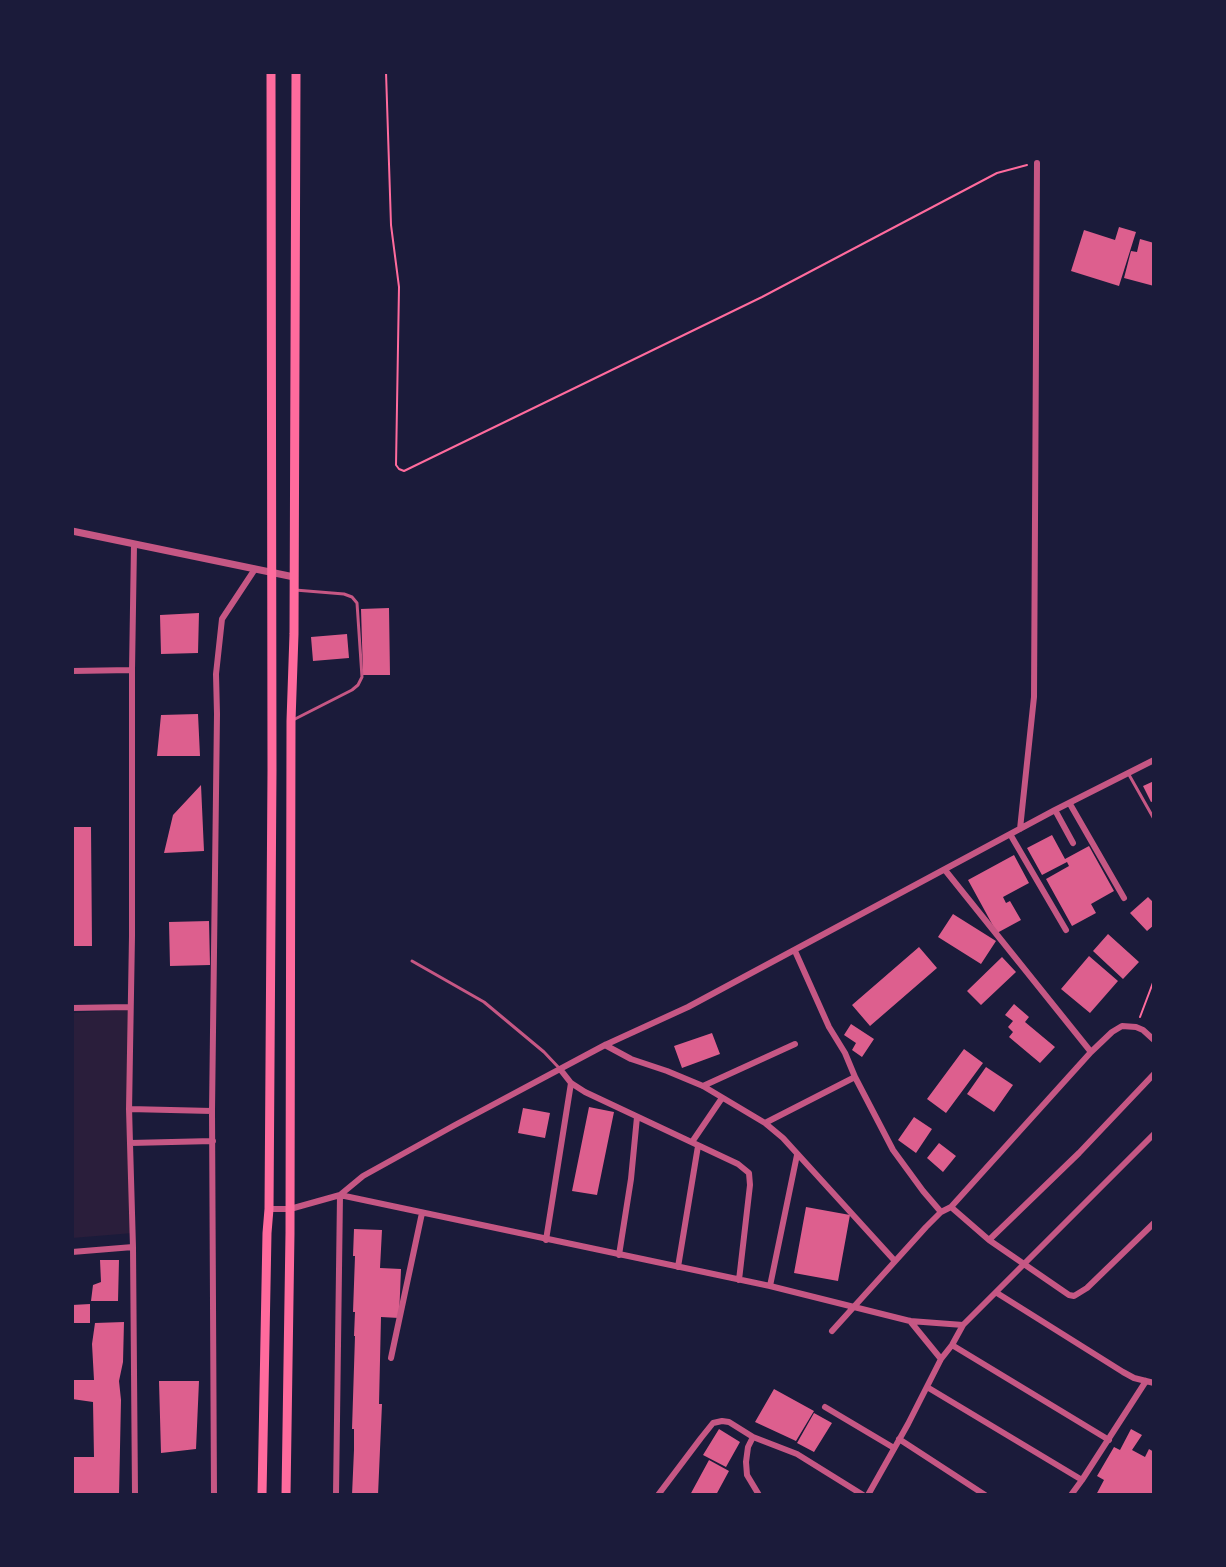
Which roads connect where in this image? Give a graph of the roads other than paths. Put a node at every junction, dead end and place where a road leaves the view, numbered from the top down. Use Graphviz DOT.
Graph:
graph roads {
  1 [pos="271,72"];
  2 [pos="296,72"];
  3 [pos="1037,163"];
  4 [pos="72,531"];
  5 [pos="134,545"];
  6 [pos="255,569"];
  7 [pos="270,572"];
  8 [pos="294,577"];
  9 [pos="294,590"];
  10 [pos="132,670"];
  11 [pos="72,671"];
  12 [pos="291,721"];
  13 [pos="1154,760"];
  14 [pos="1128,773"];
  15 [pos="1070,804"];
  16 [pos="1055,810"];
  17 [pos="1154,819"];
  18 [pos="1020,829"];
  19 [pos="1010,834"];
  20 [pos="1073,843"];
  21 [pos="945,870"];
  22 [pos="1124,898"];
  23 [pos="1066,930"];
  24 [pos="795,951"];
  25 [pos="412,961"];
  26 [pos="130,1007"];
  27 [pos="72,1008"];
  28 [pos="1154,1040"];
  29 [pos="795,1044"];
  30 [pos="605,1045"];
  31 [pos="1091,1052"];
  32 [pos="560,1069"];
  33 [pos="1154,1074"];
  34 [pos="855,1077"];
  35 [pos="571,1083"];
  36 [pos="703,1086"];
  37 [pos="722,1098"];
  38 [pos="129,1109"];
  39 [pos="212,1111"];
  40 [pos="637,1117"];
  41 [pos="765,1123"];
  42 [pos="1154,1134"];
  43 [pos="213,1141"];
  44 [pos="130,1143"];
  45 [pos="695,1144"];
  46 [pos="797,1155"];
  47 [pos="340,1195"];
  48 [pos="951,1207"];
  49 [pos="269,1209"];
  50 [pos="290,1209"];
  51 [pos="941,1212"];
  52 [pos="422,1213"];
  53 [pos="1154,1223"];
  54 [pos="546,1240"];
  55 [pos="989,1240"];
  56 [pos="133,1247"];
  57 [pos="72,1252"];
  58 [pos="619,1255"];
  59 [pos="894,1260"];
  60 [pos="1024,1265"];
  61 [pos="678,1267"];
  62 [pos="739,1280"];
  63 [pos="770,1286"];
  64 [pos="997,1293"];
  65 [pos="853,1307"];
  66 [pos="910,1321"];
  67 [pos="963,1325"];
  68 [pos="832,1331"];
  69 [pos="952,1345"];
  70 [pos="391,1358"];
  71 [pos="941,1359"];
  72 [pos="1150,1382"];
  73 [pos="927,1387"];
  74 [pos="825,1407"];
  75 [pos="753,1437"];
  76 [pos="899,1439"];
  77 [pos="1109,1440"];
  78 [pos="894,1448"];
  79 [pos="1082,1480"];
  80 [pos="135,1495"];
  81 [pos="214,1495"];
  82 [pos="262,1495"];
  83 [pos="286,1495"];
  84 [pos="336,1495"];
  85 [pos="658,1495"];
  86 [pos="759,1495"];
  87 [pos="865,1495"];
  88 [pos="985,1495"];
  89 [pos="1071,1495"];
  1 -- 7 [label="main road"];
  2 -- 8 [label="main road"];
  3 -- 18 [label="street"];
  4 -- 5 [label="street"];
  5 -- 6 [label="street"];
  5 -- 10 [label="street"];
  6 -- 7 [label="street"];
  6 -- 39 [label="street"];
  7 -- 8 [label="street"];
  7 -- 49 [label="main road"];
  8 -- 9 [label="main road"];
  9 -- 12 [label="main road"];
  9 -- 12 [label="lane"];
  10 -- 11 [label="street"];
  10 -- 26 [label="street"];
  12 -- 50 [label="main road"];
  13 -- 14 [label="street"];
  14 -- 15 [label="street"];
  14 -- 17 [label="lane"];
  15 -- 16 [label="street"];
  15 -- 22 [label="street"];
  16 -- 18 [label="street"];
  16 -- 20 [label="street"];
  18 -- 19 [label="street"];
  19 -- 21 [label="street"];
  19 -- 23 [label="street"];
  21 -- 24 [label="street"];
  21 -- 31 [label="street"];
  24 -- 30 [label="street"];
  24 -- 34 [label="street"];
  25 -- 32 [label="lane"];
  26 -- 27 [label="street"];
  26 -- 38 [label="street"];
  28 -- 31 [label="street"];
  29 -- 36 [label="street"];
  30 -- 32 [label="street"];
  30 -- 36 [label="street"];
  31 -- 48 [label="street"];
  32 -- 35 [label="street"];
  32 -- 47 [label="street"];
  33 -- 55 [label="street"];
  34 -- 41 [label="street"];
  34 -- 51 [label="street"];
  35 -- 40 [label="street"];
  35 -- 54 [label="street"];
  36 -- 37 [label="street"];
  37 -- 41 [label="street"];
  37 -- 45 [label="street"];
  38 -- 39 [label="street"];
  38 -- 44 [label="street"];
  39 -- 43 [label="street"];
  40 -- 45 [label="street"];
  40 -- 58 [label="street"];
  41 -- 46 [label="street"];
  42 -- 60 [label="street"];
  43 -- 44 [label="street"];
  43 -- 81 [label="street"];
  44 -- 56 [label="street"];
  45 -- 61 [label="street"];
  45 -- 62 [label="street"];
  46 -- 59 [label="street"];
  46 -- 63 [label="street"];
  47 -- 50 [label="street"];
  47 -- 52 [label="street"];
  47 -- 84 [label="street"];
  48 -- 51 [label="street"];
  48 -- 55 [label="street"];
  49 -- 50 [label="street"];
  49 -- 82 [label="main road"];
  50 -- 83 [label="main road"];
  51 -- 59 [label="street"];
  52 -- 54 [label="street"];
  52 -- 70 [label="street"];
  53 -- 60 [label="street"];
  54 -- 58 [label="street"];
  55 -- 60 [label="street"];
  56 -- 57 [label="street"];
  56 -- 80 [label="street"];
  58 -- 61 [label="street"];
  59 -- 65 [label="street"];
  60 -- 64 [label="street"];
  61 -- 62 [label="street"];
  62 -- 63 [label="street"];
  63 -- 65 [label="street"];
  64 -- 67 [label="street"];
  64 -- 72 [label="street"];
  65 -- 66 [label="street"];
  65 -- 68 [label="street"];
  66 -- 67 [label="street"];
  66 -- 71 [label="street"];
  67 -- 69 [label="street"];
  69 -- 71 [label="street"];
  69 -- 77 [label="street"];
  71 -- 73 [label="street"];
  72 -- 77 [label="street"];
  73 -- 76 [label="street"];
  73 -- 79 [label="street"];
  74 -- 78 [label="street"];
  75 -- 85 [label="street"];
  75 -- 86 [label="street"];
  75 -- 87 [label="street"];
  76 -- 78 [label="street"];
  76 -- 88 [label="street"];
  77 -- 79 [label="street"];
  78 -- 87 [label="street"];
  79 -- 89 [label="street"];
}
